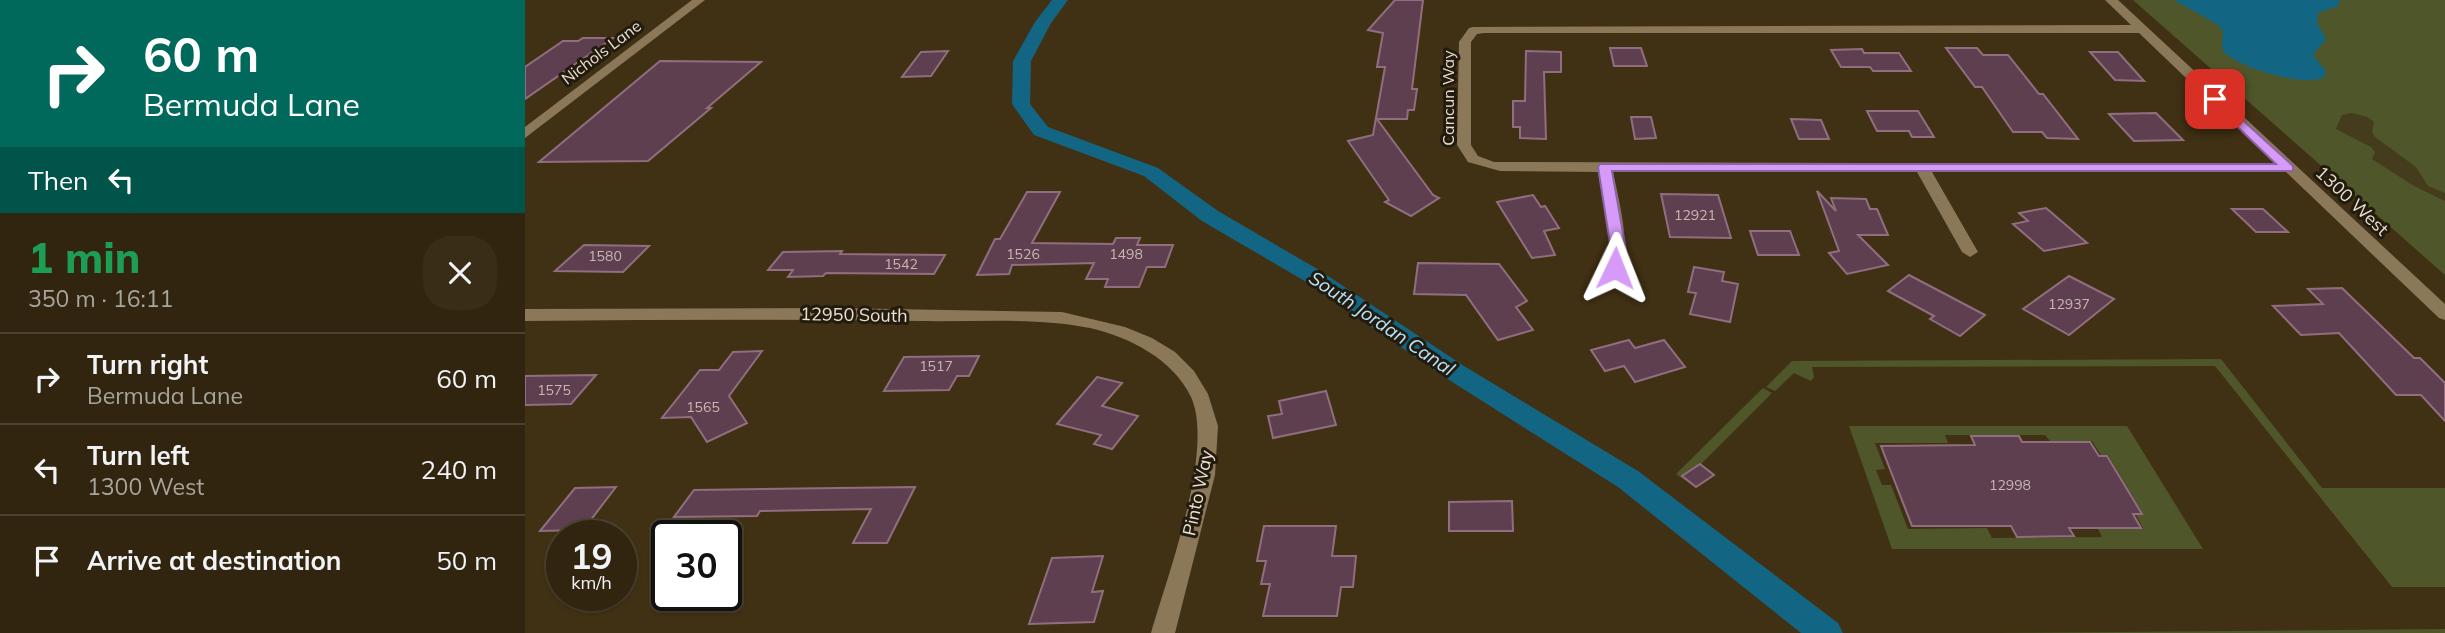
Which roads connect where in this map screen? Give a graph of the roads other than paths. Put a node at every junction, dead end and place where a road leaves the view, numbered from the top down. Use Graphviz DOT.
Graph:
graph roads {
  1 [pos="699,0"];
  2 [pos="2111,0"];
  3 [pos="2142,29"];
  4 [pos="525,134"];
  5 [pos="1921,166"];
  6 [pos="1605,167"];
  7 [pos="2288,168"];
  8 [pos="1970,252"];
  9 [pos="1602,284"];
  10 [pos="525,314"];
  11 [pos="2445,314"];
  12 [pos="1173,359"];
  13 [pos="1163,633"];
  1 -- 4 [label="street, Nichols Lane"];
  2 -- 3 [label="street, 1300 West"];
  3 -- 6 [label="street, Cancun Way"];
  3 -- 7 [label="street, 1300 West"];
  5 -- 6 [label="street"];
  5 -- 7 [label="street"];
  5 -- 8 [label="street"];
  6 -- 9 [label="street"];
  7 -- 11 [label="street, 1300 West"];
  10 -- 12 [label="street, 12950 South"];
  12 -- 13 [label="street, Pinto Way"];
}
